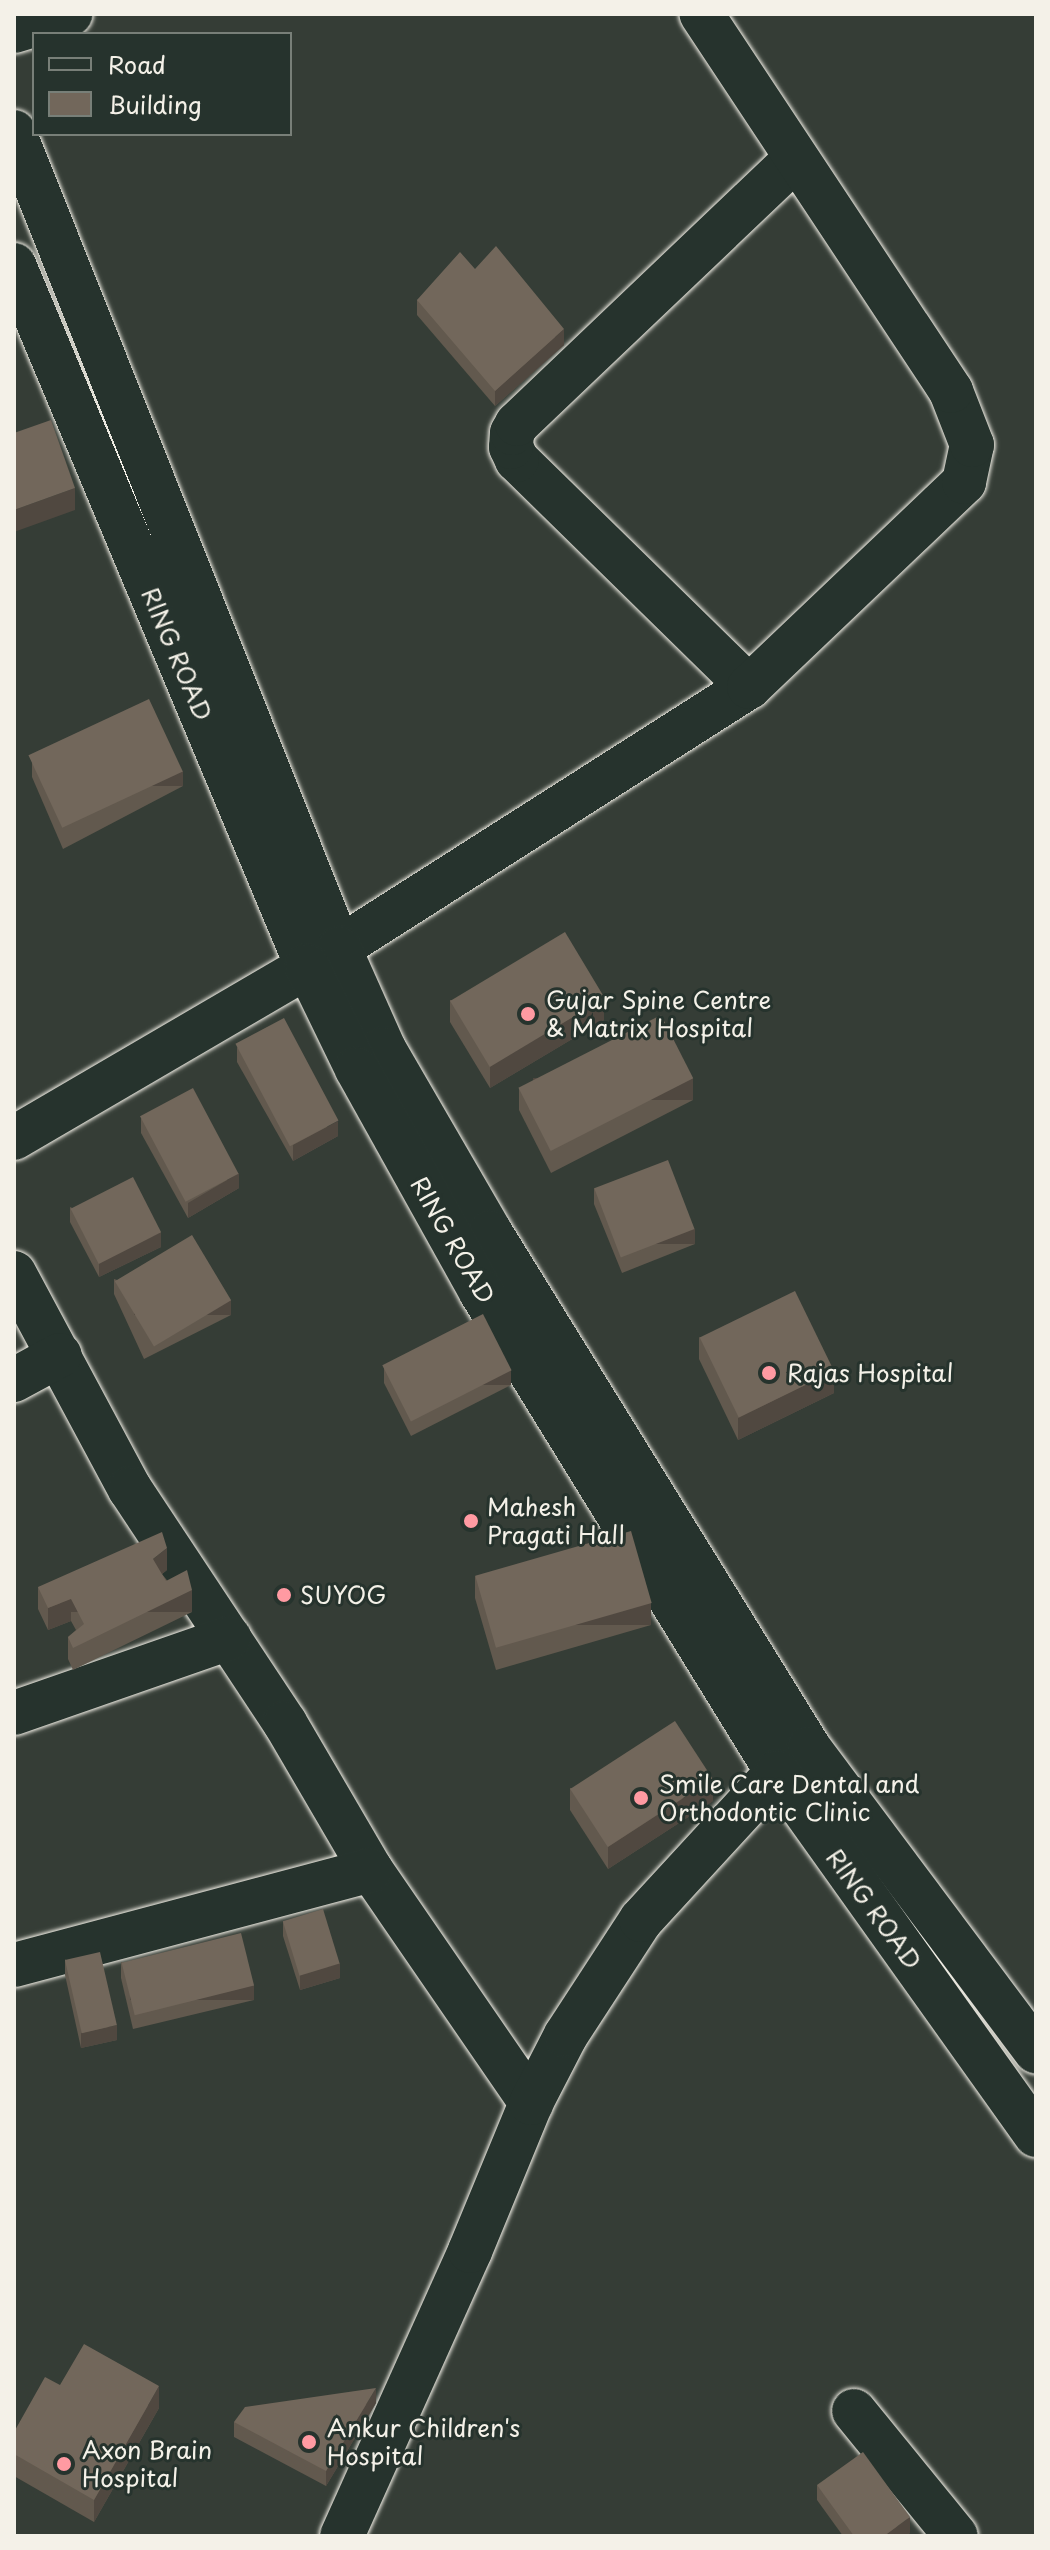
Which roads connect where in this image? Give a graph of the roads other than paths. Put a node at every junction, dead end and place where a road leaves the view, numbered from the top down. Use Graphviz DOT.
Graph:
graph roads {
  1 [pos="70,14"];
  2 [pos="701,14"];
  3 [pos="14,31"];
  4 [pos="14,132"];
  5 [pos="796,158"];
  6 [pos="25,191"];
  7 [pos="14,265"];
  8 [pos="749,687"];
  9 [pos="323,957"];
  10 [pos="14,1138"];
  11 [pos="14,1273"];
  12 [pos="60,1355"];
  13 [pos="14,1380"];
  14 [pos="229,1638"];
  15 [pos="14,1713"];
  16 [pos="793,1760"];
  17 [pos="371,1870"];
  18 [pos="14,1965"];
  19 [pos="1028,2029"];
  20 [pos="531,2103"];
  21 [pos="1036,2135"];
  22 [pos="854,2411"];
  23 [pos="342,2536"];
  24 [pos="956,2536"];
  1 -- 3 [label="street"];
  2 -- 5 [label="street"];
  4 -- 6 [label="street"];
  5 -- 8 [label="street"];
  5 -- 8 [label="street"];
  6 -- 9 [label="street"];
  7 -- 9 [label="street, RING ROAD"];
  8 -- 9 [label="street"];
  9 -- 10 [label="street"];
  9 -- 16 [label="street, RING ROAD"];
  11 -- 12 [label="street"];
  12 -- 13 [label="street"];
  12 -- 14 [label="street"];
  14 -- 15 [label="street"];
  14 -- 17 [label="street"];
  16 -- 19 [label="street"];
  16 -- 20 [label="street"];
  16 -- 21 [label="street, RING ROAD"];
  17 -- 18 [label="street"];
  17 -- 20 [label="street"];
  20 -- 23 [label="street"];
  22 -- 24 [label="street"];
}
